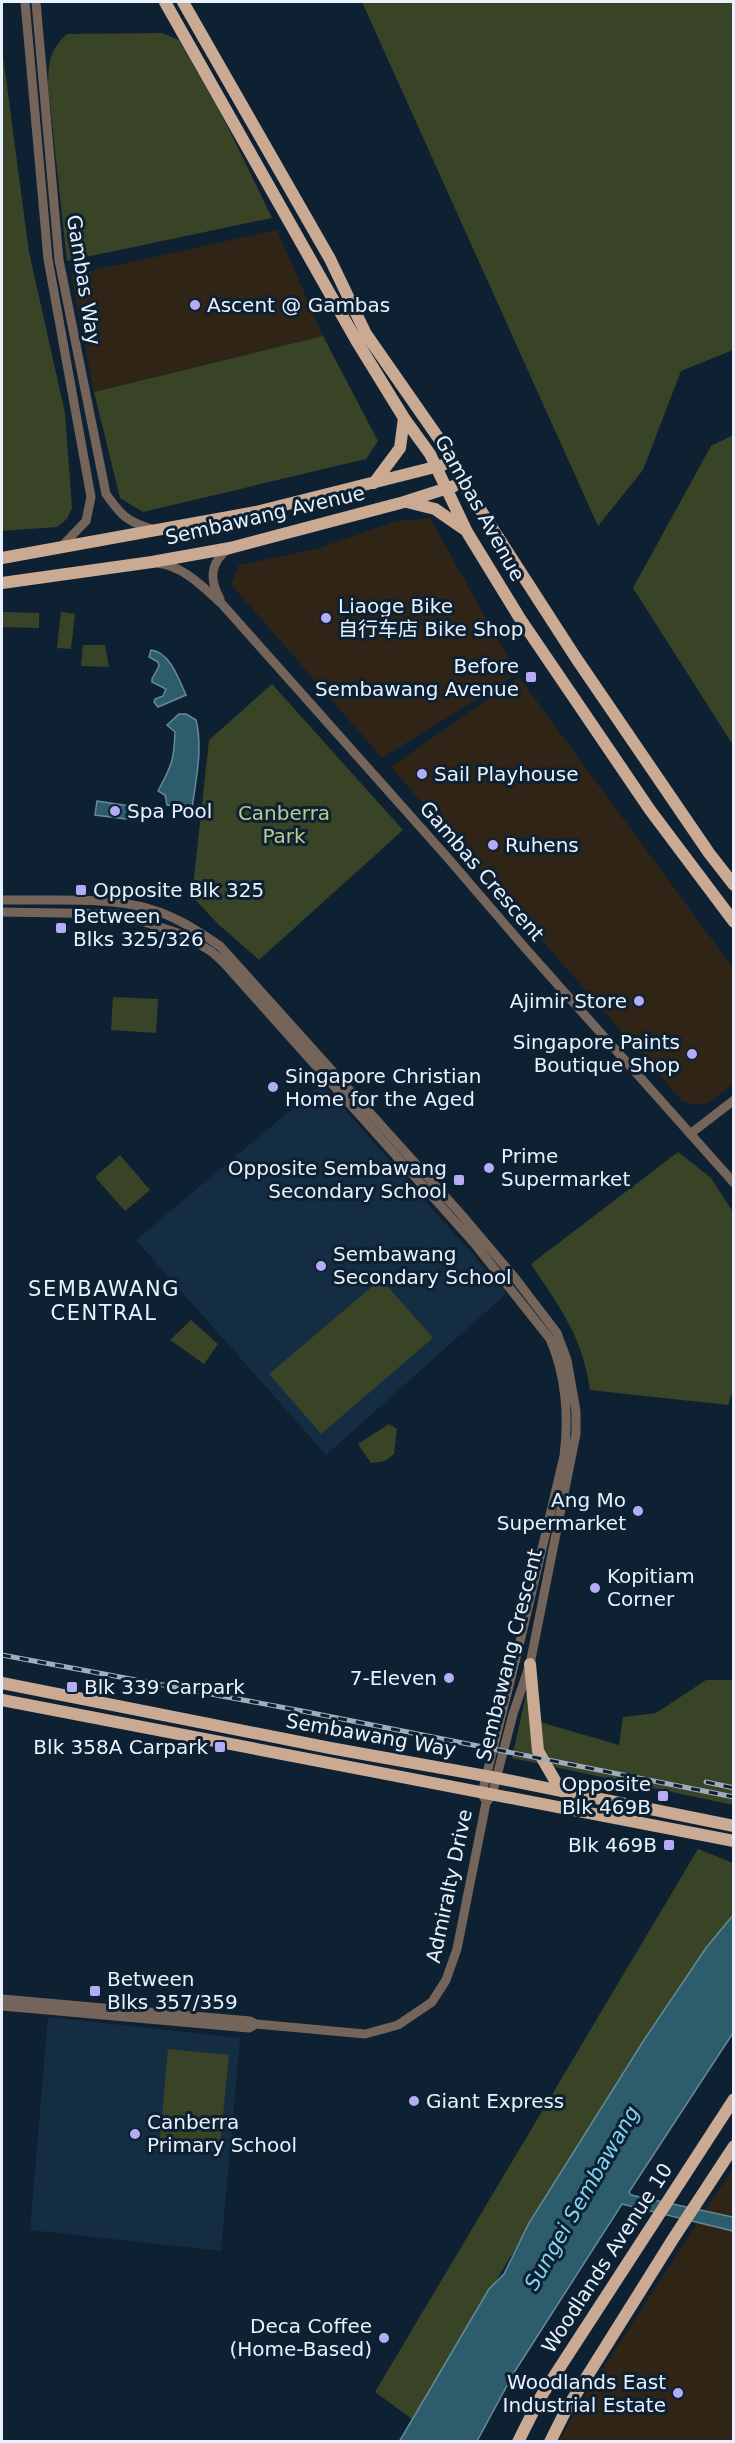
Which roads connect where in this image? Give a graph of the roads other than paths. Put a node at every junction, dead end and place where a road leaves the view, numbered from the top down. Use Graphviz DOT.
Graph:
graph roads {
  1 [pos="25,2"];
  2 [pos="36,2"];
  3 [pos="165,2"];
  4 [pos="183,2"];
  5 [pos="404,418"];
  6 [pos="453,462"];
  7 [pos="437,467"];
  8 [pos="463,482"];
  9 [pos="374,483"];
  10 [pos="447,488"];
  11 [pos="404,502"];
  12 [pos="159,531"];
  13 [pos="467,532"];
  14 [pos="230,548"];
  15 [pos="58,549"];
  16 [pos="2,558"];
  17 [pos="152,562"];
  18 [pos="2,583"];
  19 [pos="222,604"];
  20 [pos="709,853"];
  21 [pos="692,865"];
  22 [pos="734,885"];
  23 [pos="2,900"];
  24 [pos="734,909"];
  25 [pos="2,912"];
  26 [pos="734,921"];
  27 [pos="734,1100"];
  28 [pos="690,1134"];
  29 [pos="734,1183"];
  30 [pos="530,1664"];
  31 [pos="2,1683"];
  32 [pos="2,1700"];
  33 [pos="492,1777"];
  34 [pos="561,1791"];
  35 [pos="487,1797"];
  36 [pos="734,1826"];
  37 [pos="734,1841"];
  38 [pos="2,1999"];
  39 [pos="2,2006"];
  40 [pos="256,2024"];
  41 [pos="734,2099"];
  42 [pos="734,2146"];
  43 [pos="518,2442"];
  44 [pos="550,2442"];
  1 -- 15 [label="street, Gambas Way"];
  2 -- 12 [label="street, Gambas Way"];
  3 -- 5 [label="main road, Gambas Avenue"];
  4 -- 6 [label="main road, Gambas Avenue"];
  5 -- 7 [label="main road, Gambas Avenue"];
  5 -- 9 [label="main road"];
  6 -- 7 [label="main road, Sembawang Avenue"];
  6 -- 8 [label="main road, Gambas Avenue"];
  7 -- 9 [label="main road, Sembawang Avenue"];
  7 -- 10 [label="main road, Gambas Avenue"];
  8 -- 10 [label="main road, Sembawang Avenue"];
  8 -- 20 [label="main road, Gambas Avenue"];
  9 -- 12 [label="main road, Sembawang Avenue"];
  10 -- 11 [label="main road, Sembawang Avenue"];
  10 -- 13 [label="main road, Gambas Avenue"];
  11 -- 13 [label="main road"];
  11 -- 14 [label="main road, Sembawang Avenue"];
  12 -- 15 [label="main road, Sembawang Avenue"];
  13 -- 21 [label="main road, Gambas Avenue"];
  14 -- 17 [label="main road, Sembawang Avenue"];
  14 -- 19 [label="street, Gambas Crescent"];
  15 -- 16 [label="main road, Sembawang Avenue"];
  17 -- 18 [label="main road, Sembawang Avenue"];
  17 -- 19 [label="street, Gambas Crescent"];
  19 -- 28 [label="street, Gambas Crescent"];
  20 -- 21 [label="main road"];
  20 -- 22 [label="main road, Gambas Avenue"];
  21 -- 26 [label="main road, Gambas Avenue"];
  23 -- 30 [label="street, Sembawang Crescent"];
  24 -- 26 [label="main road"];
  25 -- 33 [label="street, Sembawang Crescent"];
  27 -- 28 [label="street"];
  28 -- 29 [label="street, Gambas Crescent"];
  30 -- 33 [label="street, Sembawang Crescent"];
  30 -- 34 [label="main road"];
  31 -- 33 [label="main road, Sembawang Way"];
  32 -- 35 [label="main road, Sembawang Way"];
  33 -- 34 [label="main road, Sembawang Way"];
  33 -- 35 [label="street, Sembawang Crescent"];
  34 -- 36 [label="main road, Sembawang Way"];
  35 -- 37 [label="main road, Sembawang Way"];
  35 -- 40 [label="street, Admiralty Drive"];
  38 -- 40 [label="street, Admiralty Drive"];
  39 -- 40 [label="street, Admiralty Drive"];
  41 -- 43 [label="main road, Woodlands Avenue 10"];
  42 -- 44 [label="main road"];
}
